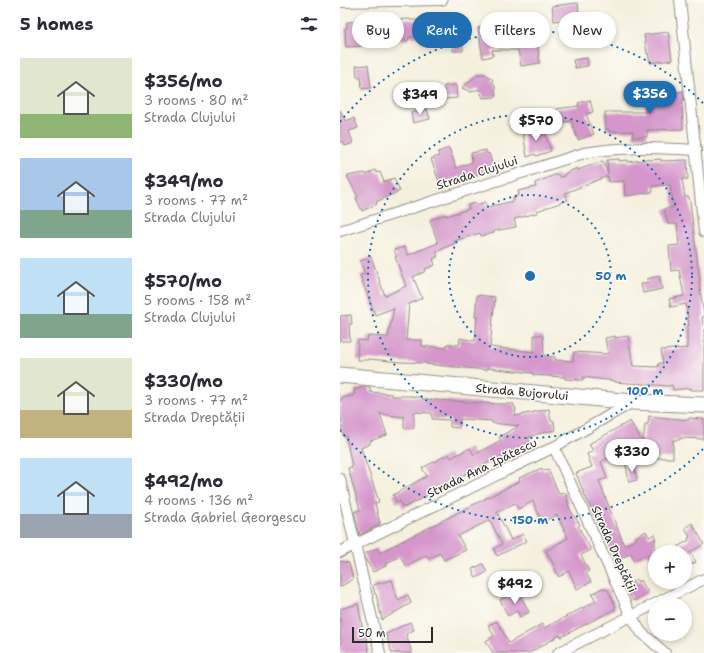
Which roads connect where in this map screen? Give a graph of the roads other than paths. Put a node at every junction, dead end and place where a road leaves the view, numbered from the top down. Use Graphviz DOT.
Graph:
graph roads {
  1 [pos="442,0"];
  2 [pos="680,0"];
  3 [pos="340,2"];
  4 [pos="696,150"];
  5 [pos="340,231"];
  6 [pos="704,232"];
  7 [pos="340,375"];
  8 [pos="633,402"];
  9 [pos="704,405"];
  10 [pos="554,447"];
  11 [pos="340,479"];
  12 [pos="356,544"];
  13 [pos="340,552"];
  14 [pos="704,579"];
  15 [pos="631,616"];
  16 [pos="380,653"];
  17 [pos="558,653"];
  18 [pos="664,653"];
  1 -- 3 [label="street"];
  2 -- 4 [label="street"];
  4 -- 5 [label="street, Strada Clujului"];
  4 -- 6 [label="street"];
  7 -- 8 [label="street, Strada Bujorului"];
  8 -- 9 [label="street, Strada Bujorului"];
  8 -- 10 [label="street, Strada Ana Ipătescu"];
  10 -- 12 [label="street, Strada Ana Ipătescu"];
  10 -- 15 [label="street, Strada Dreptății"];
  11 -- 12 [label="street"];
  12 -- 13 [label="street, Strada Ana Ipătescu"];
  12 -- 16 [label="street"];
  14 -- 15 [label="street"];
  15 -- 17 [label="street"];
  15 -- 18 [label="street, Strada Dreptății"];
}
